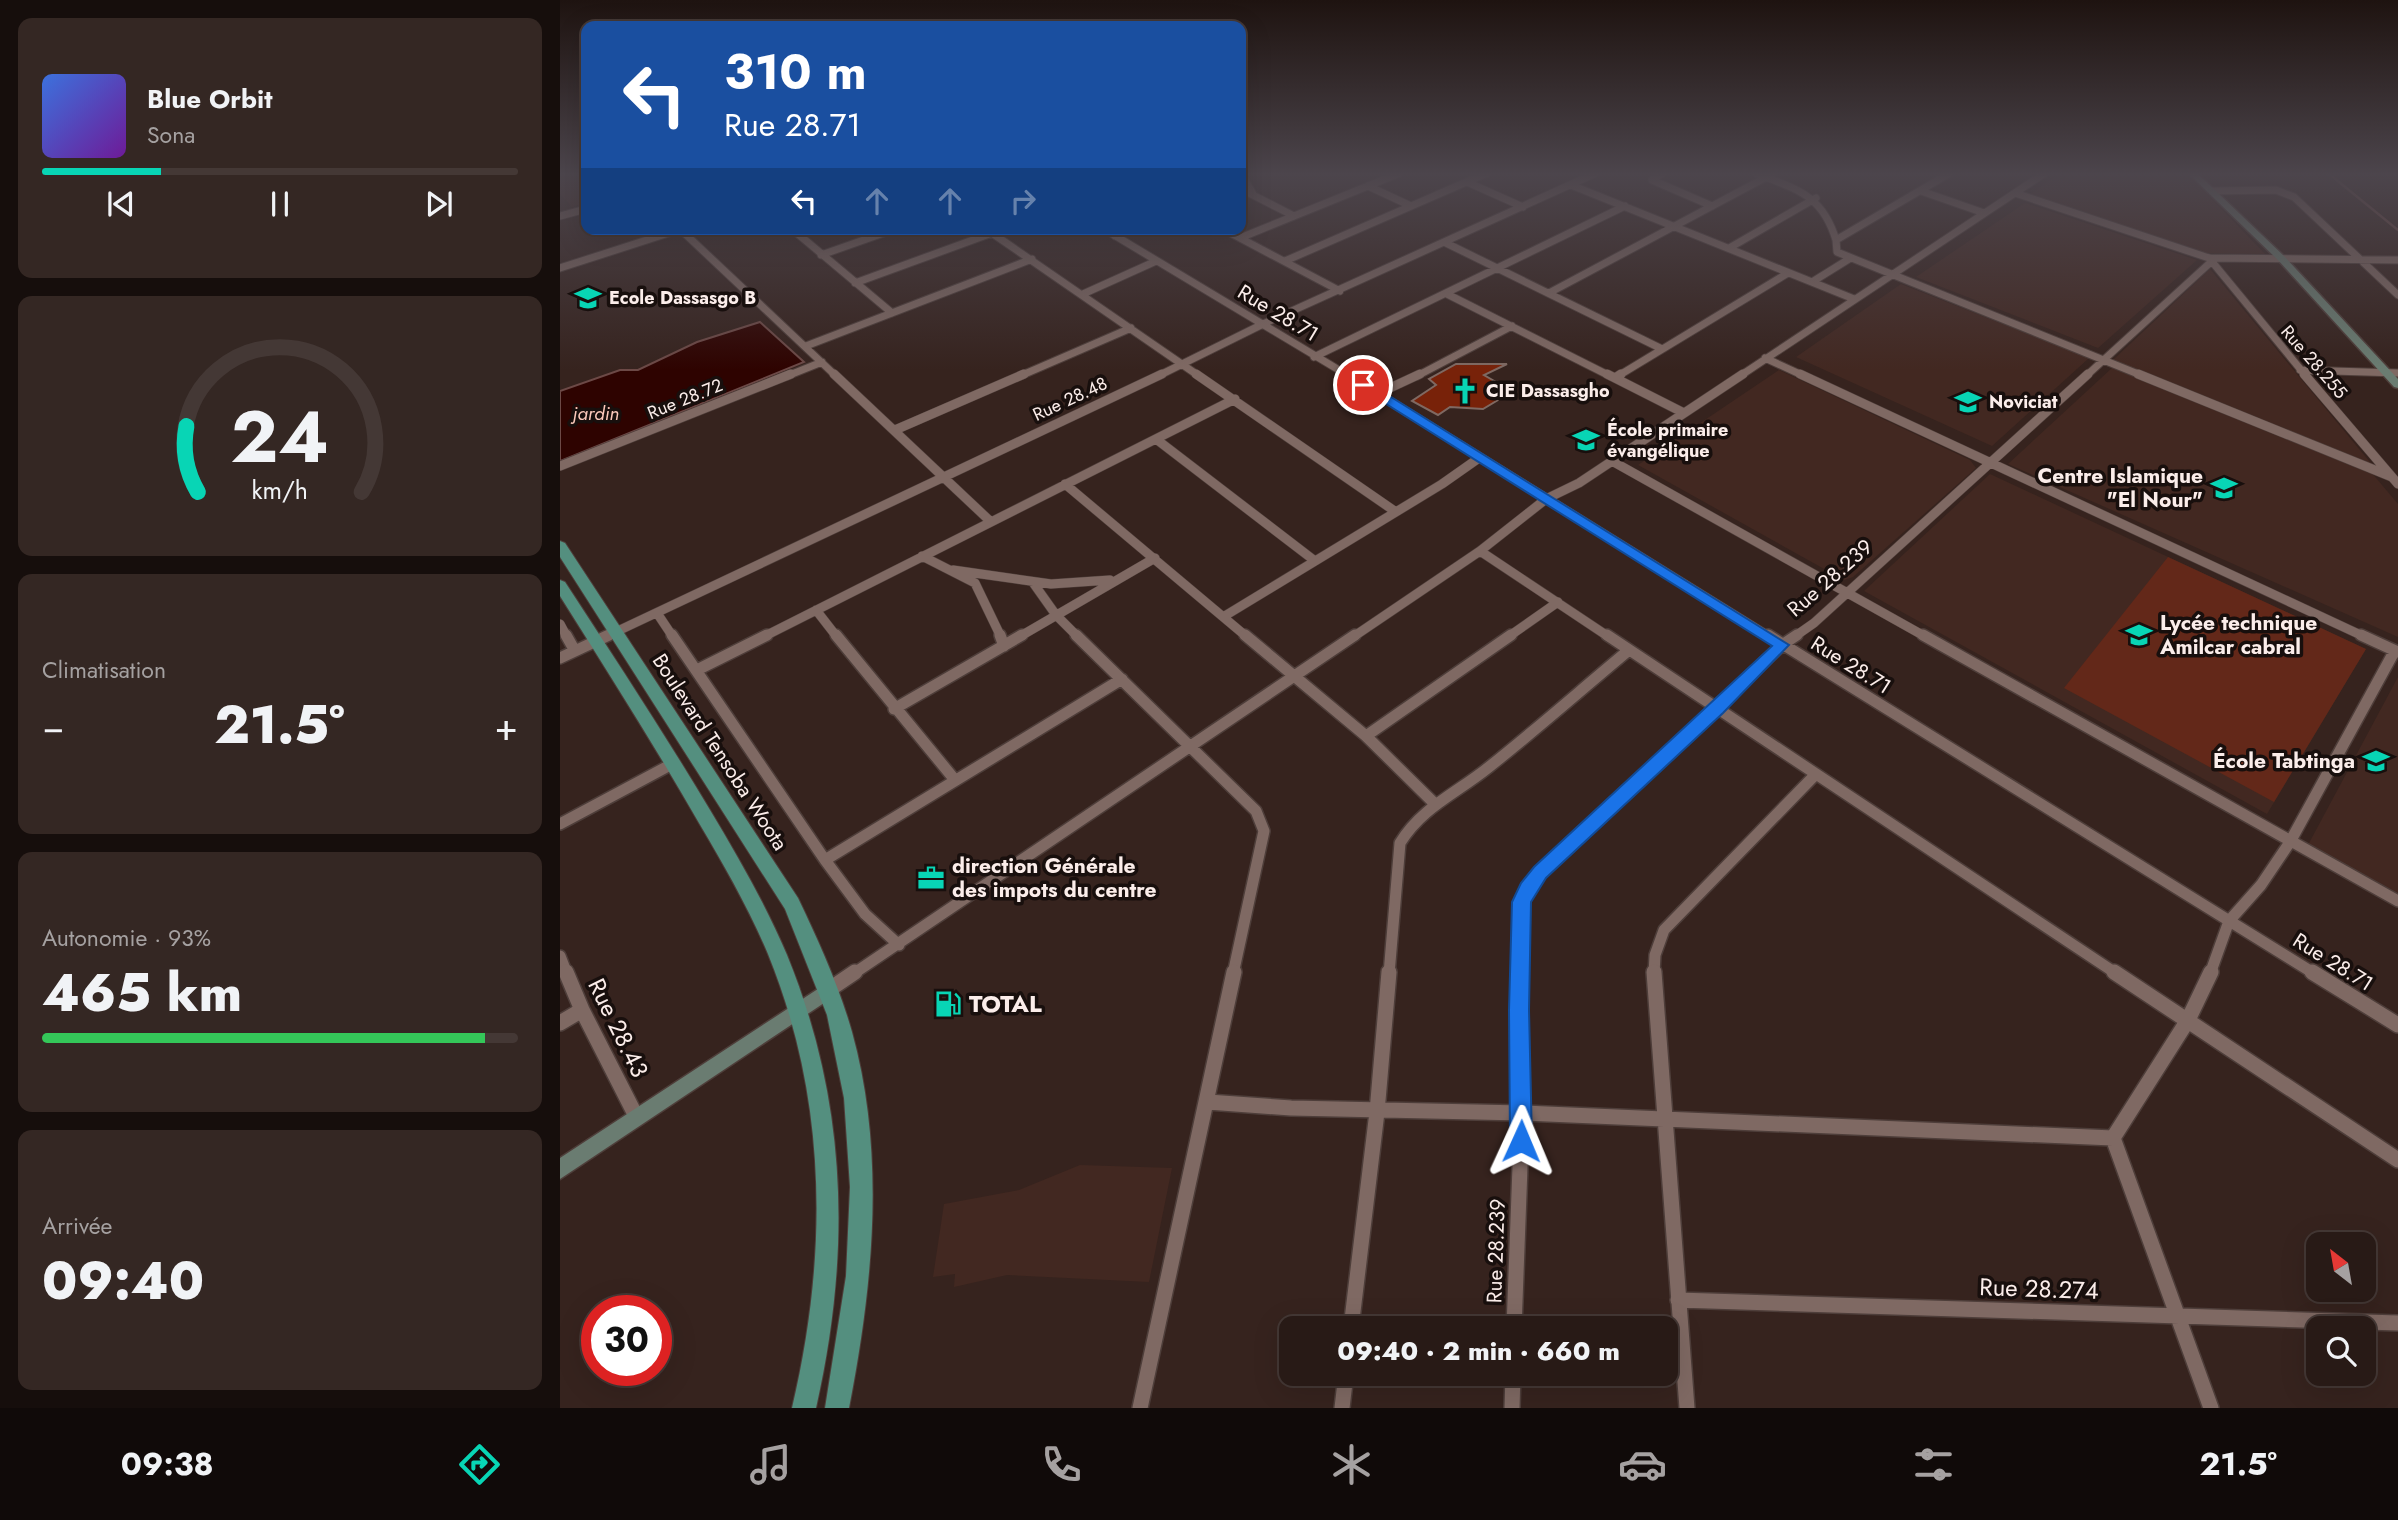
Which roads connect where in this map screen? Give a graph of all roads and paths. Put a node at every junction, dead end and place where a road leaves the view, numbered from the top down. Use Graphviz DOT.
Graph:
graph roads {
  1 [pos="651,239"];
  2 [pos="691,239"];
  3 [pos="803,239"];
  4 [pos="866,239"];
  5 [pos="969,239"];
  6 [pos="1001,239"];
  7 [pos="1119,239"];
  8 [pos="1241,239"];
  9 [pos="1336,239"];
  10 [pos="1455,239"];
  11 [pos="1558,239"];
  12 [pos="1654,239"];
  13 [pos="1710,239"];
  14 [pos="1745,239"];
  15 [pos="1945,239"];
  16 [pos="2148,239"];
  17 [pos="2261,239"];
  18 [pos="2338,239"];
  19 [pos="1836,240"];
  20 [pos="1446,243"];
  21 [pos="1731,247"];
  22 [pos="821,254"];
  23 [pos="2281,258"];
  24 [pos="1032,259"];
  25 [pos="1849,259"];
  26 [pos="2211,260"];
  27 [pos="2361,260"];
  28 [pos="2398,260"];
  29 [pos="1285,261"];
  30 [pos="1154,262"];
  31 [pos="560,268"];
  32 [pos="1498,268"];
  33 [pos="1788,272"];
  34 [pos="1891,274"];
  35 [pos="1812,282"];
  36 [pos="855,283"];
  37 [pos="1340,291"];
  38 [pos="1447,293"];
  39 [pos="1549,293"];
  40 [pos="1083,294"];
  41 [pos="2398,295"];
  42 [pos="1854,299"];
  43 [pos="892,313"];
  44 [pos="1261,325"];
  45 [pos="1512,326"];
  46 [pos="1131,328"];
  47 [pos="806,346"];
  48 [pos="1662,349"];
  49 [pos="1314,357"];
  50 [pos="1765,358"];
  51 [pos="2105,358"];
  52 [pos="822,362"];
  53 [pos="1184,364"];
  54 [pos="2301,370"];
  55 [pos="2386,372"];
  56 [pos="2398,373"];
  57 [pos="1615,378"];
  58 [pos="2398,385"];
  59 [pos="1377,394"];
  60 [pos="1235,399"];
  61 [pos="1682,412"];
  62 [pos="895,430"];
  63 [pos="1156,439"];
  64 [pos="1479,458"];
  65 [pos="1612,461"];
  66 [pos="1989,462"];
  67 [pos="560,466"];
  68 [pos="944,478"];
  69 [pos="2395,480"];
  70 [pos="1065,484"];
  71 [pos="1546,499"];
  72 [pos="1396,512"];
  73 [pos="990,521"];
  74 [pos="560,546"];
  75 [pos="1480,551"];
  76 [pos="922,556"];
  77 [pos="1155,558"];
  78 [pos="1315,561"];
  79 [pos="953,570"];
  80 [pos="1120,578"];
  81 [pos="1034,584"];
  82 [pos="560,586"];
  83 [pos="1850,591"];
  84 [pos="1558,602"];
  85 [pos="816,610"];
  86 [pos="657,613"];
  87 [pos="1056,615"];
  88 [pos="1223,617"];
  89 [pos="560,624"];
  90 [pos="615,632"];
  91 [pos="595,641"];
  92 [pos="1782,645"];
  93 [pos="1004,646"];
  94 [pos="1629,650"];
  95 [pos="575,651"];
  96 [pos="2396,652"];
  97 [pos="560,658"];
  98 [pos="696,670"];
  99 [pos="1294,677"];
  100 [pos="1122,679"];
  101 [pos="894,709"];
  102 [pos="1718,709"];
  103 [pos="1366,736"];
  104 [pos="1191,746"];
  105 [pos="674,763"];
  106 [pos="1816,774"];
  107 [pos="956,780"];
  108 [pos="1433,802"];
  109 [pos="560,824"];
  110 [pos="2290,842"];
  111 [pos="825,860"];
  112 [pos="2398,901"];
  113 [pos="2229,921"];
  114 [pos="899,944"];
  115 [pos="560,956"];
  116 [pos="827,991"];
  117 [pos="582,1010"];
  118 [pos="797,1012"];
  119 [pos="2188,1020"];
  120 [pos="560,1023"];
  121 [pos="2398,1025"];
  122 [pos="1208,1102"];
  123 [pos="1377,1112"];
  124 [pos="1522,1113"];
  125 [pos="637,1118"];
  126 [pos="1667,1119"];
  127 [pos="2113,1138"];
  128 [pos="2398,1160"];
  129 [pos="560,1169"];
  130 [pos="1678,1300"];
  131 [pos="1352,1316"];
  132 [pos="1514,1316"];
  133 [pos="2176,1317"];
  134 [pos="2398,1323"];
  135 [pos="1345,1386"];
  136 [pos="1513,1386"];
  137 [pos="804,1408"];
  138 [pos="837,1408"];
  139 [pos="1140,1408"];
  140 [pos="1342,1408"];
  141 [pos="1512,1408"];
  142 [pos="1687,1408"];
  143 [pos="2211,1408"];
  1 -- 31 [label="street"];
  2 -- 47 [label="street"];
  3 -- 22 [label="street"];
  4 -- 22 [label="street"];
  5 -- 36 [label="street"];
  6 -- 24 [label="street"];
  7 -- 30 [label="street, Rue 28.71"];
  8 -- 29 [label="street"];
  9 -- 29 [label="street"];
  10 -- 20 [label="street, Rue 28.48"];
  11 -- 32 [label="street"];
  12 -- 39 [label="street"];
  13 -- 21 [label="street"];
  14 -- 21 [label="street"];
  15 -- 34 [label="street"];
  16 -- 26 [label="street"];
  17 -- 23 [label="street"];
  18 -- 27 [label="street"];
  19 -- 25 [label="street"];
  20 -- 32 [label="street"];
  20 -- 37 [label="street, Rue 28.48"];
  21 -- 33 [label="street"];
  22 -- 36 [label="street"];
  23 -- 26 [label="street"];
  23 -- 27 [label="street"];
  23 -- 55 [label="street"];
  24 -- 40 [label="street"];
  24 -- 43 [label="street"];
  25 -- 34 [label="street"];
  25 -- 35 [label="street"];
  26 -- 51 [label="street, Rue 28.239"];
  26 -- 54 [label="street, Rue 28.255"];
  27 -- 28 [label="street"];
  27 -- 41 [label="street"];
  29 -- 37 [label="street"];
  30 -- 40 [label="street"];
  30 -- 44 [label="street, Rue 28.71"];
  32 -- 38 [label="street"];
  32 -- 39 [label="street"];
  33 -- 35 [label="street"];
  33 -- 48 [label="street"];
  34 -- 42 [label="street"];
  34 -- 51 [label="street"];
  35 -- 42 [label="street"];
  36 -- 43 [label="street"];
  37 -- 44 [label="street, Rue 28.48"];
  38 -- 45 [label="street"];
  38 -- 49 [label="street"];
  39 -- 48 [label="street"];
  40 -- 46 [label="street"];
  42 -- 50 [label="street"];
  43 -- 47 [label="street"];
  44 -- 49 [label="street, Rue 28.71"];
  44 -- 53 [label="street, Rue 28.48"];
  45 -- 57 [label="street"];
  45 -- 59 [label="street"];
  46 -- 53 [label="street"];
  46 -- 62 [label="street"];
  47 -- 52 [label="street"];
  48 -- 57 [label="street"];
  49 -- 59 [label="street, Rue 28.71"];
  50 -- 61 [label="street"];
  50 -- 66 [label="street"];
  51 -- 66 [label="street, Rue 28.239"];
  51 -- 69 [label="street"];
  52 -- 62 [label="street"];
  52 -- 67 [label="street, Rue 28.72"];
  53 -- 60 [label="street"];
  53 -- 68 [label="street, Rue 28.48"];
  54 -- 55 [label="street"];
  54 -- 69 [label="street, Rue 28.255"];
  55 -- 56 [label="street"];
  55 -- 58 [label="street"];
  57 -- 61 [label="street"];
  59 -- 64 [label="street, Rue 28.71"];
  60 -- 63 [label="street"];
  60 -- 72 [label="street"];
  61 -- 65 [label="street"];
  62 -- 68 [label="street"];
  63 -- 70 [label="street"];
  63 -- 78 [label="street"];
  64 -- 71 [label="street, Rue 28.71"];
  64 -- 72 [label="street"];
  65 -- 71 [label="street"];
  65 -- 83 [label="street"];
  66 -- 83 [label="street, Rue 28.239"];
  66 -- 96 [label="street"];
  68 -- 73 [label="street"];
  68 -- 86 [label="street, Rue 28.48"];
  70 -- 73 [label="street"];
  70 -- 77 [label="street"];
  71 -- 75 [label="street"];
  71 -- 92 [label="street, Rue 28.71"];
  72 -- 78 [label="street"];
  73 -- 76 [label="street"];
  74 -- 90 [label="main road, Boulevard Tensoba Woota"];
  75 -- 84 [label="street"];
  75 -- 99 [label="street"];
  76 -- 79 [label="street"];
  76 -- 85 [label="street"];
  77 -- 80 [label="street"];
  77 -- 88 [label="street"];
  78 -- 88 [label="street"];
  79 -- 81 [label="street"];
  79 -- 93 [label="street"];
  80 -- 81 [label="street"];
  80 -- 87 [label="street"];
  81 -- 87 [label="street"];
  82 -- 91 [label="main road, Boulevard Tensoba Woota"];
  83 -- 92 [label="street, Rue 28.239"];
  83 -- 110 [label="street"];
  84 -- 94 [label="street"];
  84 -- 103 [label="street"];
  85 -- 98 [label="street"];
  85 -- 101 [label="street"];
  86 -- 90 [label="street, Rue 28.48"];
  86 -- 98 [label="street"];
  87 -- 93 [label="street"];
  87 -- 100 [label="street"];
  88 -- 99 [label="street"];
  89 -- 95 [label="street"];
  90 -- 91 [label="street, Rue 28.48"];
  90 -- 116 [label="main road, Boulevard Tensoba Woota"];
  91 -- 95 [label="street, Rue 28.48"];
  91 -- 105 [label="main road, Boulevard Tensoba Woota"];
  92 -- 102 [label="street, Rue 28.239"];
  92 -- 113 [label="street, Rue 28.71"];
  93 -- 101 [label="street"];
  94 -- 102 [label="street"];
  94 -- 108 [label="street"];
  95 -- 97 [label="street, Rue 28.48"];
  96 -- 110 [label="street"];
  98 -- 111 [label="street"];
  99 -- 103 [label="street"];
  99 -- 104 [label="street"];
  100 -- 104 [label="street"];
  100 -- 107 [label="street"];
  101 -- 107 [label="street"];
  102 -- 106 [label="street"];
  102 -- 124 [label="street, Rue 28.239"];
  103 -- 108 [label="street"];
  104 -- 114 [label="street"];
  104 -- 122 [label="street"];
  105 -- 109 [label="street"];
  105 -- 118 [label="main road, Boulevard Tensoba Woota"];
  106 -- 119 [label="street"];
  106 -- 126 [label="street"];
  107 -- 111 [label="street"];
  108 -- 123 [label="street"];
  110 -- 112 [label="street"];
  110 -- 113 [label="street"];
  111 -- 114 [label="street"];
  113 -- 119 [label="street"];
  113 -- 121 [label="street, Rue 28.71"];
  114 -- 116 [label="street"];
  115 -- 117 [label="street, Rue 28.43"];
  116 -- 118 [label="street"];
  116 -- 138 [label="main road, Boulevard Tensoba Woota"];
  117 -- 120 [label="street"];
  117 -- 125 [label="street, Rue 28.43"];
  118 -- 125 [label="street"];
  118 -- 137 [label="main road, Boulevard Tensoba Woota"];
  119 -- 127 [label="street"];
  119 -- 128 [label="street"];
  122 -- 123 [label="street"];
  122 -- 139 [label="street"];
  123 -- 124 [label="street"];
  123 -- 131 [label="street"];
  124 -- 126 [label="street"];
  124 -- 132 [label="street, Rue 28.239"];
  125 -- 129 [label="street"];
  126 -- 127 [label="street"];
  126 -- 130 [label="street"];
  127 -- 133 [label="street"];
  130 -- 133 [label="street, Rue 28.274"];
  130 -- 142 [label="street"];
  133 -- 134 [label="street, Rue 28.274"];
  133 -- 143 [label="street"];
  135 -- 140 [label="street"];
  136 -- 141 [label="street"];
}
